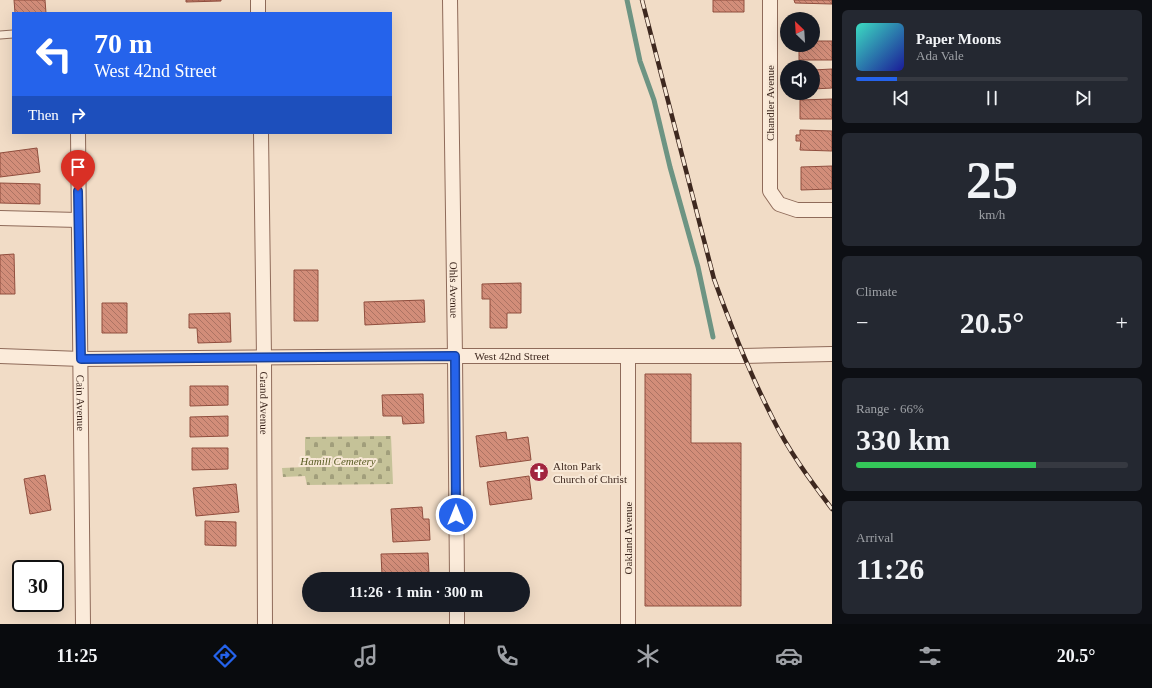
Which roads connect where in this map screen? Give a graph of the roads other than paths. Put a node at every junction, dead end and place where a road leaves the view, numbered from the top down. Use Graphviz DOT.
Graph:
graph roads {
  1 [pos="258,0"];
  2 [pos="450,0"];
  3 [pos="770,0"];
  4 [pos="258,12"];
  5 [pos="12,34"];
  6 [pos="0,35"];
  7 [pos="78,134"];
  8 [pos="261,134"];
  9 [pos="832,210"];
  10 [pos="0,218"];
  11 [pos="78,220"];
  12 [pos="832,354"];
  13 [pos="0,356"];
  14 [pos="455,356"];
  15 [pos="628,356"];
  16 [pos="264,357"];
  17 [pos="81,359"];
  18 [pos="456,572"];
  19 [pos="457,612"];
  20 [pos="83,624"];
  21 [pos="265,624"];
  22 [pos="457,624"];
  23 [pos="628,624"];
  1 -- 4 [label="street"];
  2 -- 14 [label="street, Ohls Avenue"];
  3 -- 9 [label="street, Chandler Avenue"];
  5 -- 6 [label="lane"];
  7 -- 11 [label="street, Cain Avenue"];
  8 -- 16 [label="street, Grand Avenue"];
  10 -- 11 [label="street"];
  11 -- 17 [label="street, Cain Avenue"];
  12 -- 15 [label="street, West 42nd Street"];
  13 -- 17 [label="street, West 42nd Street"];
  14 -- 15 [label="street, West 42nd Street"];
  14 -- 16 [label="street, West 42nd Street"];
  14 -- 18 [label="street, Ohls Avenue"];
  15 -- 23 [label="street, Oakland Avenue"];
  16 -- 17 [label="street, West 42nd Street"];
  16 -- 21 [label="street, Grand Avenue"];
  17 -- 20 [label="street, Cain Avenue"];
  19 -- 22 [label="street"];
}
